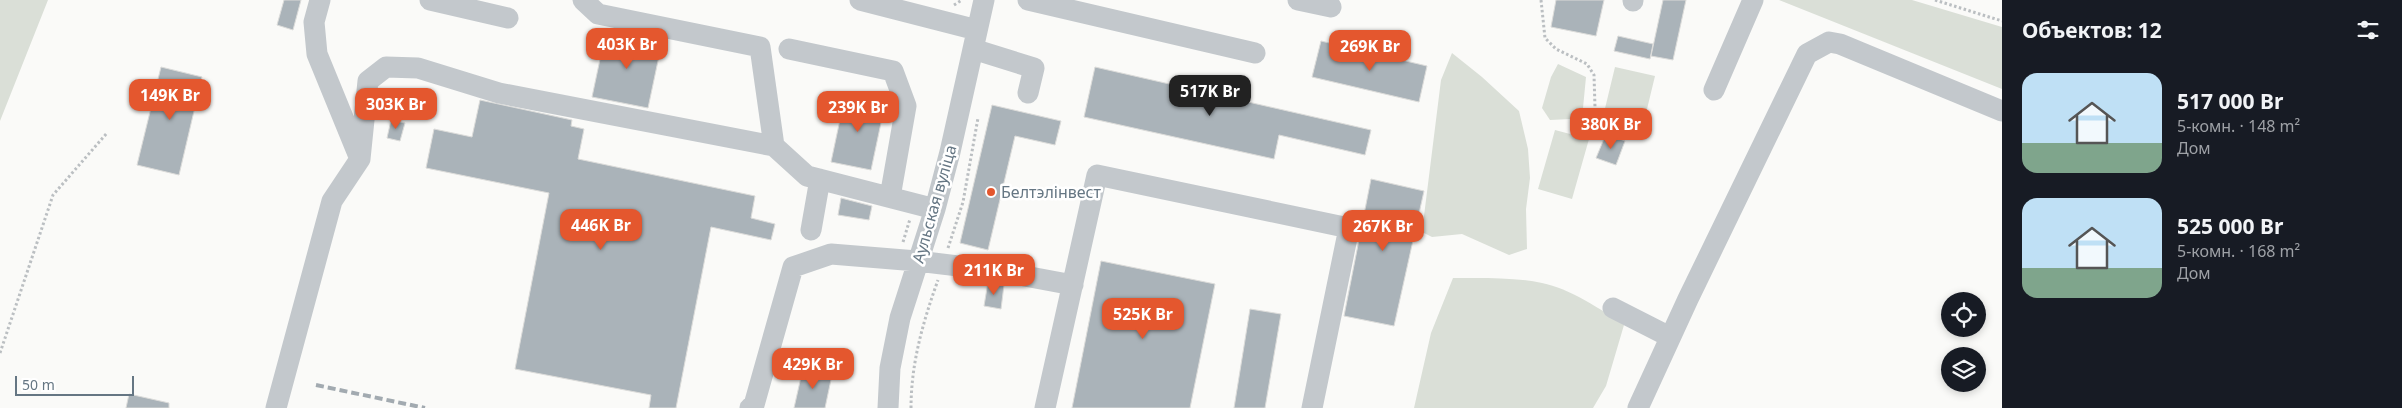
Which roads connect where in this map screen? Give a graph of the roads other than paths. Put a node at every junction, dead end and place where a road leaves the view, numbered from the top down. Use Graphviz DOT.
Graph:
graph roads {
  1 [pos="320,0"];
  2 [pos="430,0"];
  3 [pos="583,0"];
  4 [pos="860,0"];
  5 [pos="984,0"];
  6 [pos="1028,0"];
  7 [pos="1298,0"];
  8 [pos="1754,0"];
  9 [pos="889,3"];
  10 [pos="1072,5"];
  11 [pos="1331,7"];
  12 [pos="508,18"];
  13 [pos="975,39"];
  14 [pos="789,49"];
  15 [pos="1255,53"];
  16 [pos="1714,90"];
  17 [pos="1028,93"];
  18 [pos="2002,111"];
  19 [pos="774,146"];
  20 [pos="360,159"];
  21 [pos="820,179"];
  22 [pos="890,197"];
  23 [pos="935,208"];
  24 [pos="811,230"];
  25 [pos="917,260"];
  26 [pos="1073,285"];
  27 [pos="1613,308"];
  28 [pos="1670,337"];
  29 [pos="276,408"];
  30 [pos="750,408"];
  31 [pos="888,408"];
  32 [pos="1045,408"];
  33 [pos="1312,408"];
  34 [pos="1638,408"];
  1 -- 20 [label="street"];
  2 -- 12 [label="street"];
  3 -- 19 [label="street"];
  4 -- 9 [label="street"];
  5 -- 13 [label="street, Аульская вуліца"];
  6 -- 10 [label="street"];
  7 -- 11 [label="street"];
  8 -- 16 [label="street"];
  9 -- 13 [label="street"];
  10 -- 15 [label="street"];
  13 -- 17 [label="street"];
  13 -- 23 [label="street, Аульская вуліца"];
  14 -- 22 [label="street"];
  18 -- 28 [label="street"];
  19 -- 20 [label="street"];
  19 -- 21 [label="street"];
  20 -- 29 [label="street"];
  21 -- 22 [label="street"];
  21 -- 24 [label="street"];
  22 -- 23 [label="street"];
  23 -- 25 [label="street, Аульская вуліца"];
  25 -- 26 [label="street"];
  25 -- 30 [label="street"];
  25 -- 31 [label="street, Аульская вуліца"];
  26 -- 32 [label="street"];
  26 -- 33 [label="street"];
  27 -- 28 [label="street"];
  28 -- 34 [label="street"];
}
